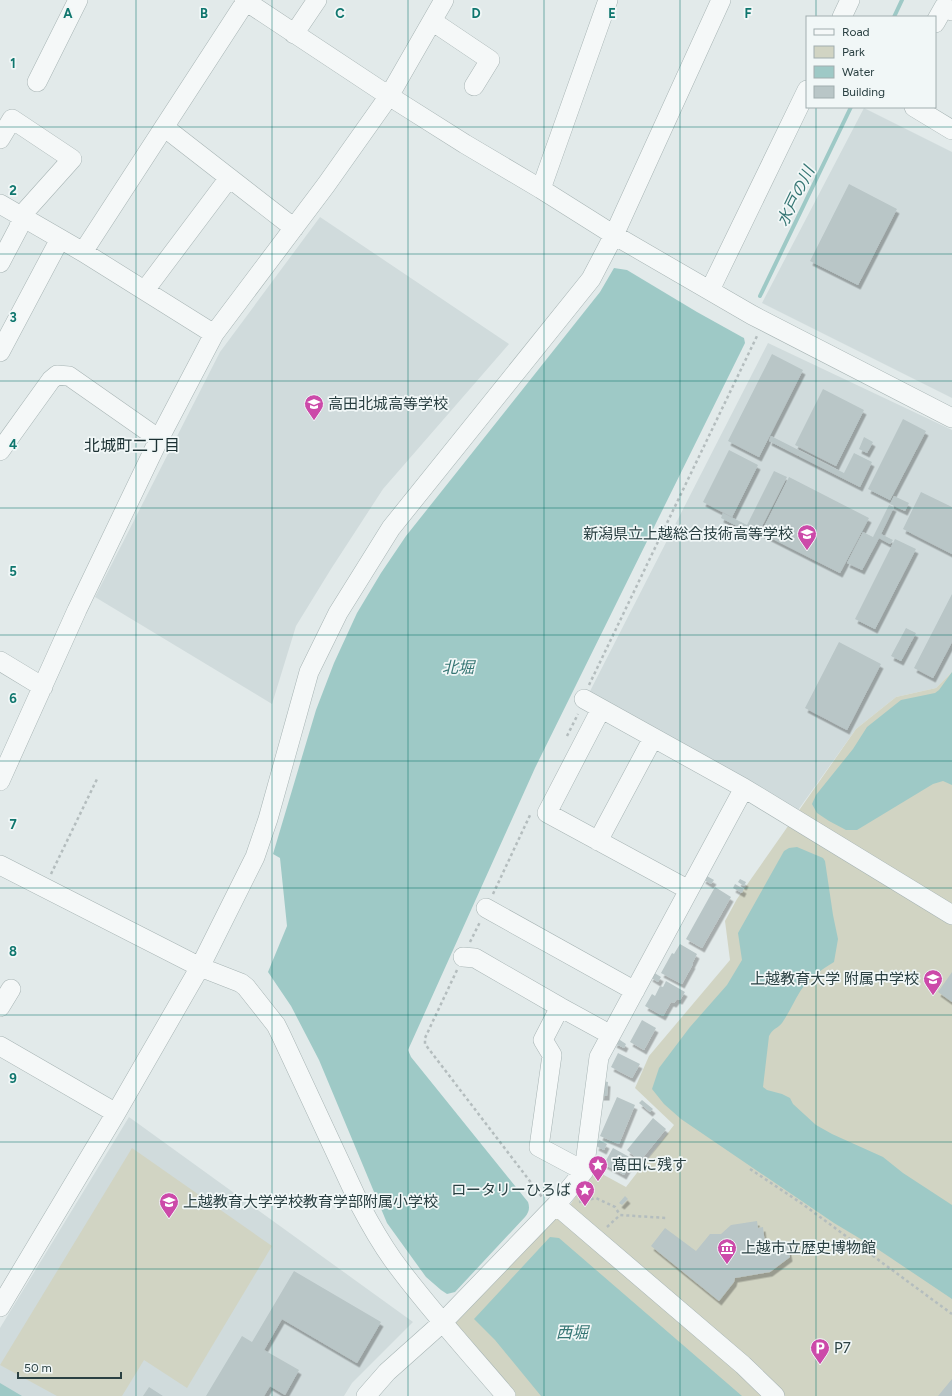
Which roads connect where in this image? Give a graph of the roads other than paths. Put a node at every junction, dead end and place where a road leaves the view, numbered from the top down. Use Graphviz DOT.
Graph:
graph roads {
  1 [pos="78,0"];
  2 [pos="317,0"];
  3 [pos="444,0"];
  4 [pos="608,0"];
  5 [pos="721,0"];
  6 [pos="850,0"];
  7 [pos="245,1"];
  8 [pos="952,11"];
  9 [pos="842,16"];
  10 [pos="432,21"];
  11 [pos="936,21"];
  12 [pos="294,34"];
  13 [pos="37,82"];
  14 [pos="474,86"];
  15 [pos="806,92"];
  16 [pos="389,96"];
  17 [pos="916,108"];
  18 [pos="164,128"];
  19 [pos="952,130"];
  20 [pos="0,139"];
  21 [pos="229,178"];
  22 [pos="541,189"];
  23 [pos="0,204"];
  24 [pos="22,216"];
  25 [pos="294,228"];
  26 [pos="614,235"];
  27 [pos="60,239"];
  28 [pos="83,252"];
  29 [pos="0,263"];
  30 [pos="145,290"];
  31 [pos="710,290"];
  32 [pos="214,334"];
  33 [pos="0,352"];
  34 [pos="952,418"];
  35 [pos="159,439"];
  36 [pos="0,451"];
  37 [pos="0,662"];
  38 [pos="43,687"];
  39 [pos="584,699"];
  40 [pos="601,709"];
  41 [pos="653,738"];
  42 [pos="0,781"];
  43 [pos="744,788"];
  44 [pos="598,841"];
  45 [pos="0,865"];
  46 [pos="689,890"];
  47 [pos="486,908"];
  48 [pos="952,915"];
  49 [pos="463,957"];
  50 [pos="200,967"];
  51 [pos="11,989"];
  52 [pos="635,991"];
  53 [pos="0,1007"];
  54 [pos="560,1007"];
  55 [pos="611,1035"];
  56 [pos="0,1046"];
  57 [pos="116,1113"];
  58 [pos="584,1171"];
  59 [pos="556,1205"];
  60 [pos="0,1307"];
  61 [pos="443,1322"];
  62 [pos="366,1396"];
  63 [pos="506,1396"];
  64 [pos="775,1396"];
  1 -- 13 [label="street"];
  2 -- 12 [label="street"];
  3 -- 10 [label="street"];
  4 -- 22 [label="street"];
  5 -- 26 [label="street"];
  6 -- 9 [label="street"];
  7 -- 12 [label="street"];
  7 -- 18 [label="street"];
  8 -- 11 [label="street"];
  10 -- 14 [label="street"];
  10 -- 16 [label="street"];
  12 -- 16 [label="street"];
  15 -- 31 [label="street"];
  16 -- 22 [label="street"];
  16 -- 25 [label="street"];
  17 -- 19 [label="street"];
  18 -- 21 [label="street"];
  18 -- 28 [label="street"];
  20 -- 24 [label="street"];
  21 -- 25 [label="street"];
  21 -- 30 [label="street"];
  22 -- 26 [label="street"];
  23 -- 24 [label="street"];
  24 -- 27 [label="street"];
  24 -- 29 [label="street"];
  25 -- 32 [label="street"];
  26 -- 31 [label="street"];
  26 -- 50 [label="street"];
  27 -- 28 [label="street"];
  27 -- 33 [label="street"];
  28 -- 30 [label="street"];
  30 -- 32 [label="street"];
  31 -- 34 [label="street"];
  32 -- 35 [label="street"];
  35 -- 36 [label="street"];
  35 -- 38 [label="street"];
  37 -- 38 [label="street"];
  38 -- 42 [label="street"];
  39 -- 40 [label="street"];
  40 -- 41 [label="street"];
  40 -- 44 [label="street"];
  41 -- 43 [label="street"];
  41 -- 44 [label="street"];
  43 -- 46 [label="street"];
  43 -- 48 [label="street"];
  44 -- 46 [label="street"];
  45 -- 50 [label="street"];
  46 -- 52 [label="street"];
  47 -- 52 [label="street"];
  49 -- 54 [label="street"];
  50 -- 57 [label="street"];
  50 -- 61 [label="street"];
  51 -- 53 [label="street"];
  52 -- 55 [label="street"];
  54 -- 55 [label="street"];
  54 -- 58 [label="street"];
  55 -- 58 [label="street"];
  56 -- 57 [label="street"];
  57 -- 60 [label="street"];
  58 -- 59 [label="street"];
  59 -- 61 [label="street"];
  59 -- 64 [label="street"];
  61 -- 62 [label="street"];
  61 -- 63 [label="street"];
}
